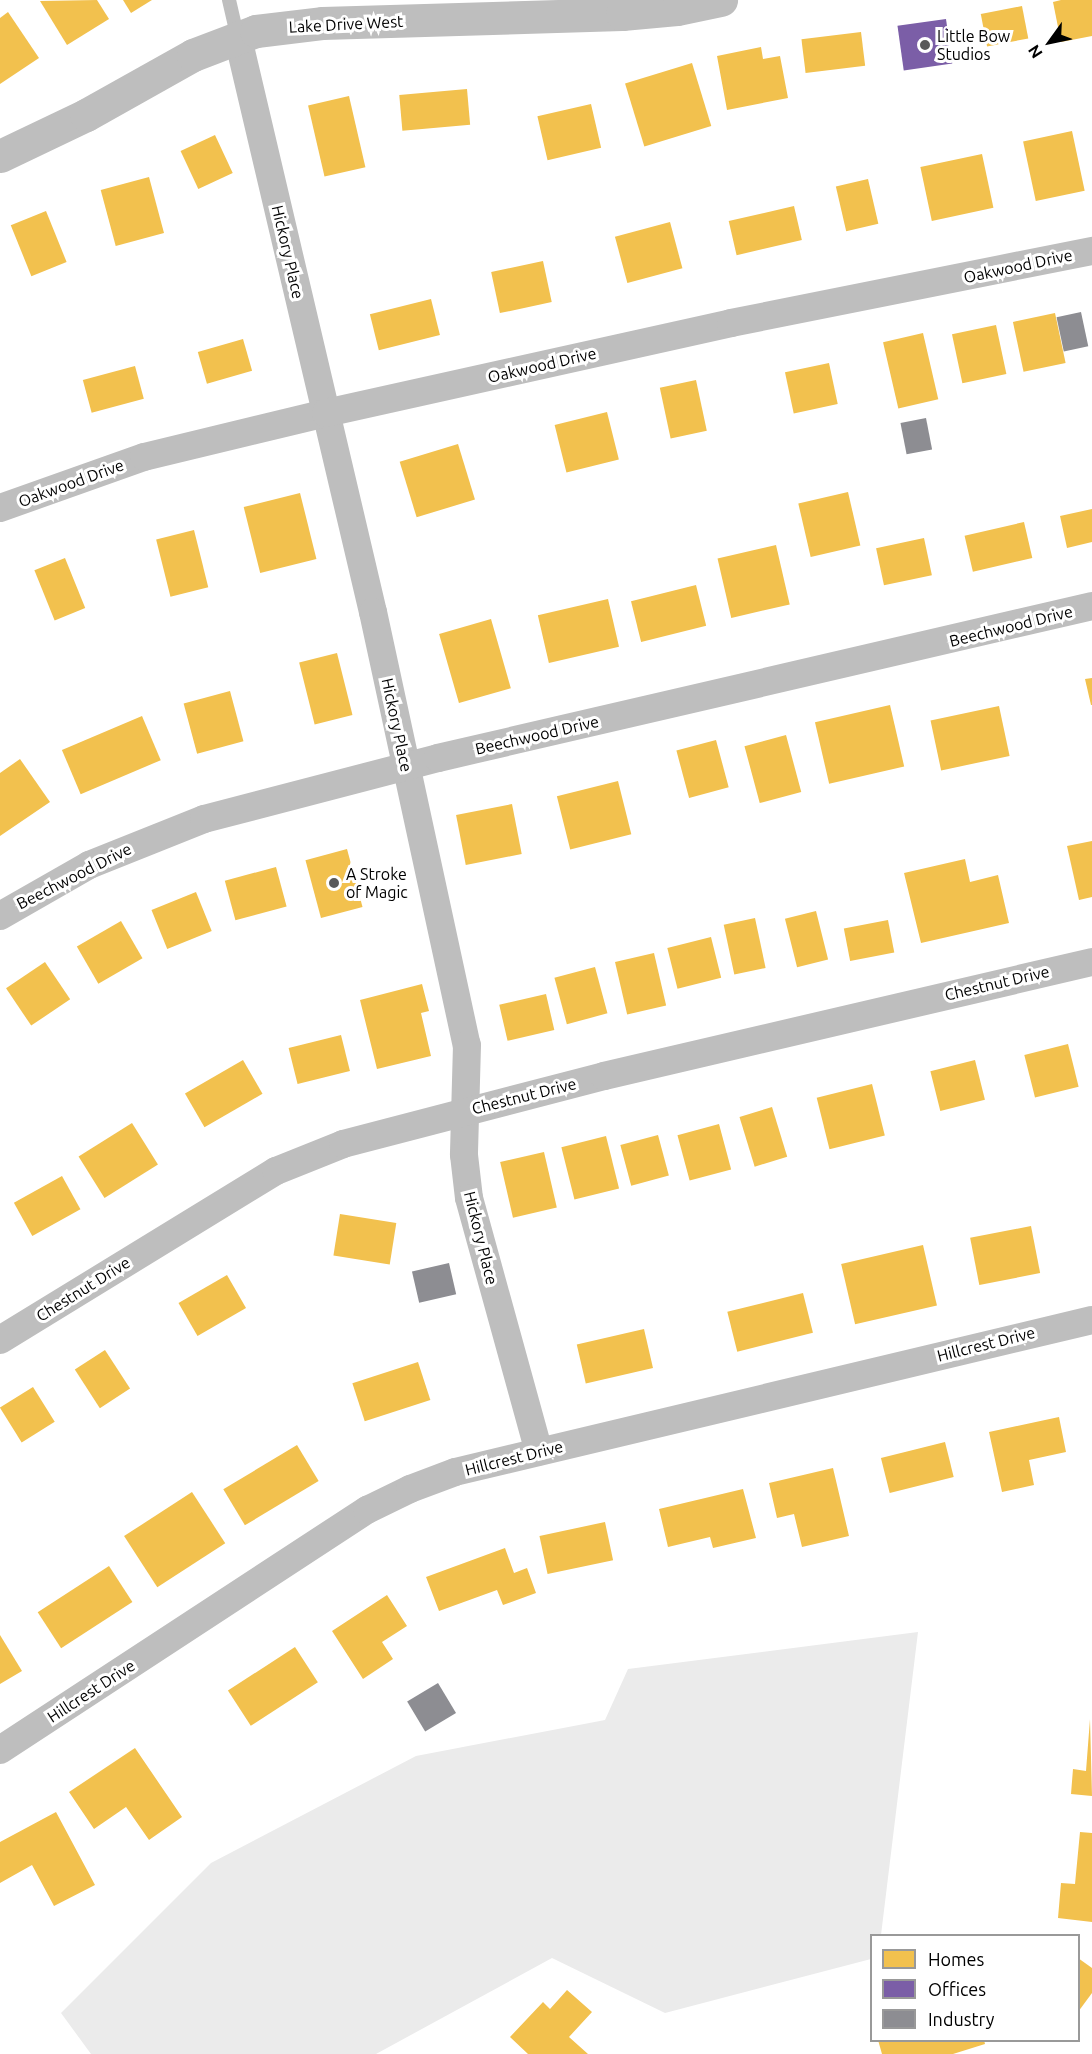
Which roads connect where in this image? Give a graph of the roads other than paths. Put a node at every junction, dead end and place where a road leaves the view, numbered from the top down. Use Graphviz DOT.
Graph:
graph roads {
  1 [pos="229,0"];
  2 [pos="721,0"];
  3 [pos="238,38"];
  4 [pos="0,156"];
  5 [pos="1092,251"];
  6 [pos="326,413"];
  7 [pos="0,508"];
  8 [pos="1092,606"];
  9 [pos="406,766"];
  10 [pos="0,916"];
  11 [pos="1092,962"];
  12 [pos="465,1111"];
  13 [pos="1092,1320"];
  14 [pos="0,1341"];
  15 [pos="539,1452"];
  16 [pos="0,1750"];
  1 -- 3 [label="lane, Hickory Place"];
  2 -- 3 [label="street, Lake Drive West"];
  3 -- 4 [label="street, Lake Drive West"];
  3 -- 6 [label="street, Hickory Place"];
  5 -- 6 [label="street, Oakwood Drive"];
  6 -- 7 [label="street, Oakwood Drive"];
  6 -- 9 [label="street, Hickory Place"];
  8 -- 9 [label="street, Beechwood Drive"];
  9 -- 10 [label="street, Beechwood Drive"];
  9 -- 12 [label="street, Hickory Place"];
  11 -- 12 [label="street, Chestnut Drive"];
  12 -- 14 [label="street, Chestnut Drive"];
  12 -- 15 [label="street, Hickory Place"];
  13 -- 15 [label="street, Hillcrest Drive"];
  15 -- 16 [label="street, Hillcrest Drive"];
}
